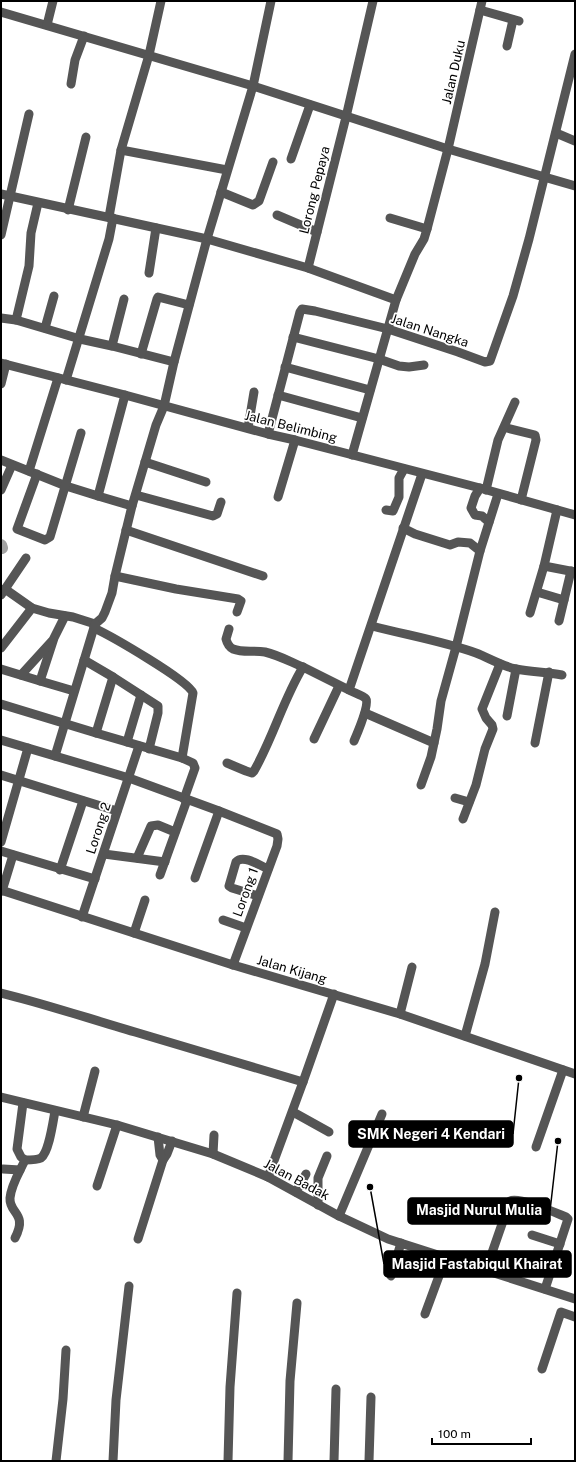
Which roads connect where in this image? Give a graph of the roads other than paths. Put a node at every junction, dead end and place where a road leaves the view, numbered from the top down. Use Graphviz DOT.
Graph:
graph roads {
  1 [pos="52,1"];
  2 [pos="161,1"];
  3 [pos="270,1"];
  4 [pos="373,1"];
  5 [pos="481,5"];
  6 [pos="1,12"];
  7 [pos="47,26"];
  8 [pos="84,36"];
  9 [pos="507,46"];
  10 [pos="575,54"];
  11 [pos="149,55"];
  12 [pos="71,84"];
  13 [pos="253,86"];
  14 [pos="310,105"];
  15 [pos="28,114"];
  16 [pos="346,117"];
  17 [pos="556,133"];
  18 [pos="86,137"];
  19 [pos="575,141"];
  20 [pos="448,149"];
  21 [pos="121,150"];
  22 [pos="291,159"];
  23 [pos="273,162"];
  24 [pos="227,170"];
  25 [pos="545,177"];
  26 [pos="575,186"];
  27 [pos="221,192"];
  28 [pos="1,194"];
  29 [pos="10,196"];
  30 [pos="38,204"];
  31 [pos="68,210"];
  32 [pos="277,215"];
  33 [pos="111,218"];
  34 [pos="390,218"];
  35 [pos="156,228"];
  36 [pos="427,229"];
  37 [pos="317,232"];
  38 [pos="1,235"];
  39 [pos="207,240"];
  40 [pos="308,268"];
  41 [pos="149,272"];
  42 [pos="54,296"];
  43 [pos="124,299"];
  44 [pos="396,300"];
  45 [pos="189,304"];
  46 [pos="1,318"];
  47 [pos="16,320"];
  48 [pos="45,328"];
  49 [pos="388,329"];
  50 [pos="293,337"];
  51 [pos="80,339"];
  52 [pos="112,346"];
  53 [pos="141,354"];
  54 [pos="379,359"];
  55 [pos="174,362"];
  56 [pos="3,364"];
  57 [pos="424,365"];
  58 [pos="285,367"];
  59 [pos="62,379"];
  60 [pos="1,384"];
  61 [pos="370,390"];
  62 [pos="254,392"];
  63 [pos="125,395"];
  64 [pos="278,395"];
  65 [pos="515,402"];
  66 [pos="164,406"];
  67 [pos="362,418"];
  68 [pos="248,428"];
  69 [pos="507,428"];
  70 [pos="81,433"];
  71 [pos="268,434"];
  72 [pos="295,440"];
  73 [pos="352,455"];
  74 [pos="1,460"];
  75 [pos="145,462"];
  76 [pos="12,465"];
  77 [pos="404,469"];
  78 [pos="33,472"];
  79 [pos="422,474"];
  80 [pos="206,482"];
  81 [pos="66,486"];
  82 [pos="483,489"];
  83 [pos="1,490"];
  84 [pos="498,494"];
  85 [pos="136,495"];
  86 [pos="98,496"];
  87 [pos="278,496"];
  88 [pos="521,500"];
  89 [pos="221,502"];
  90 [pos="132,506"];
  91 [pos="386,510"];
  92 [pos="557,510"];
  93 [pos="575,515"];
  94 [pos="489,522"];
  95 [pos="403,528"];
  96 [pos="126,530"];
  97 [pos="480,551"];
  98 [pos="26,558"];
  99 [pos="544,566"];
  100 [pos="573,572"];
  101 [pos="115,576"];
  102 [pos="263,576"];
  103 [pos="3,592"];
  104 [pos="537,592"];
  105 [pos="564,600"];
  106 [pos="32,608"];
  107 [pos="237,612"];
  108 [pos="530,613"];
  109 [pos="65,616"];
  110 [pos="559,621"];
  111 [pos="95,626"];
  112 [pos="372,626"];
  113 [pos="229,629"];
  114 [pos="54,638"];
  115 [pos="456,647"];
  116 [pos="1,648"];
  117 [pos="84,660"];
  118 [pos="500,664"];
  119 [pos="303,667"];
  120 [pos="1,669"];
  121 [pos="516,669"];
  122 [pos="550,672"];
  123 [pos="21,675"];
  124 [pos="562,675"];
  125 [pos="113,677"];
  126 [pos="40,681"];
  127 [pos="338,686"];
  128 [pos="349,690"];
  129 [pos="74,691"];
  130 [pos="142,695"];
  131 [pos="1,704"];
  132 [pos="365,713"];
  133 [pos="507,716"];
  134 [pos="64,722"];
  135 [pos="96,733"];
  136 [pos="314,739"];
  137 [pos="1,740"];
  138 [pos="354,741"];
  139 [pos="127,742"];
  140 [pos="434,743"];
  141 [pos="535,743"];
  142 [pos="139,746"];
  143 [pos="28,748"];
  144 [pos="150,749"];
  145 [pos="55,756"];
  146 [pos="182,758"];
  147 [pos="227,763"];
  148 [pos="1,775"];
  149 [pos="129,778"];
  150 [pos="18,781"];
  151 [pos="422,785"];
  152 [pos="455,798"];
  153 [pos="185,799"];
  154 [pos="83,801"];
  155 [pos="469,802"];
  156 [pos="117,811"];
  157 [pos="220,811"];
  158 [pos="463,819"];
  159 [pos="175,832"];
  160 [pos="1,842"];
  161 [pos="1,851"];
  162 [pos="104,854"];
  163 [pos="13,855"];
  164 [pos="137,858"];
  165 [pos="165,862"];
  166 [pos="268,869"];
  167 [pos="60,870"];
  168 [pos="160,875"];
  169 [pos="195,878"];
  170 [pos="95,879"];
  171 [pos="1,890"];
  172 [pos="258,896"];
  173 [pos="145,900"];
  174 [pos="494,912"];
  175 [pos="82,917"];
  176 [pos="222,920"];
  177 [pos="246,928"];
  178 [pos="134,933"];
  179 [pos="233,965"];
  180 [pos="412,967"];
  181 [pos="1,993"];
  182 [pos="334,994"];
  183 [pos="400,1014"];
  184 [pos="465,1036"];
  185 [pos="563,1070"];
  186 [pos="95,1072"];
  187 [pos="575,1074"];
  188 [pos="303,1082"];
  189 [pos="1,1098"];
  190 [pos="22,1103"];
  191 [pos="55,1111"];
  192 [pos="293,1112"];
  193 [pos="382,1114"];
  194 [pos="83,1117"];
  195 [pos="117,1125"];
  196 [pos="329,1132"];
  197 [pos="214,1135"];
  198 [pos="158,1138"];
  199 [pos="172,1141"];
  200 [pos="536,1147"];
  201 [pos="213,1154"];
  202 [pos="327,1156"];
  203 [pos="25,1160"];
  204 [pos="162,1160"];
  205 [pos="3,1169"];
  206 [pos="20,1170"];
  207 [pos="306,1174"];
  208 [pos="268,1177"];
  209 [pos="96,1186"];
  210 [pos="296,1192"];
  211 [pos="318,1205"];
  212 [pos="339,1216"];
  213 [pos="532,1235"];
  214 [pos="15,1238"];
  215 [pos="138,1239"];
  216 [pos="401,1243"];
  217 [pos="560,1244"];
  218 [pos="446,1257"];
  219 [pos="486,1270"];
  220 [pos="391,1276"];
  221 [pos="129,1286"];
  222 [pos="545,1288"];
  223 [pos="237,1293"];
  224 [pos="572,1298"];
  225 [pos="297,1303"];
  226 [pos="561,1312"];
  227 [pos="425,1314"];
  228 [pos="575,1317"];
  229 [pos="66,1350"];
  230 [pos="542,1369"];
  231 [pos="336,1389"];
  232 [pos="371,1397"];
  233 [pos="56,1461"];
  234 [pos="112,1461"];
  235 [pos="228,1461"];
  236 [pos="288,1461"];
  237 [pos="334,1461"];
  238 [pos="369,1461"];
  1 -- 7 [label="street"];
  2 -- 11 [label="street"];
  3 -- 13 [label="street"];
  4 -- 16 [label="street, Lorong Pepaya"];
  5 -- 9 [label="street"];
  5 -- 20 [label="street, Jalan Duku"];
  6 -- 7 [label="street"];
  7 -- 8 [label="street"];
  8 -- 11 [label="street"];
  8 -- 12 [label="street"];
  10 -- 17 [label="street"];
  11 -- 13 [label="street"];
  11 -- 21 [label="street"];
  13 -- 14 [label="street"];
  13 -- 24 [label="street"];
  14 -- 16 [label="street"];
  14 -- 22 [label="street"];
  15 -- 29 [label="street"];
  16 -- 20 [label="street"];
  16 -- 37 [label="street, Lorong Pepaya"];
  17 -- 19 [label="street"];
  17 -- 25 [label="street"];
  18 -- 31 [label="street"];
  20 -- 25 [label="street"];
  20 -- 36 [label="street, Jalan Duku"];
  21 -- 24 [label="street"];
  21 -- 33 [label="street"];
  23 -- 27 [label="street"];
  24 -- 27 [label="street"];
  25 -- 26 [label="street"];
  25 -- 49 [label="street, Jalan Nangka"];
  27 -- 39 [label="street"];
  28 -- 29 [label="street"];
  29 -- 30 [label="street"];
  29 -- 38 [label="street"];
  30 -- 31 [label="street"];
  30 -- 47 [label="street"];
  31 -- 33 [label="street"];
  32 -- 37 [label="street"];
  33 -- 35 [label="street"];
  33 -- 51 [label="street"];
  34 -- 36 [label="street"];
  35 -- 39 [label="street"];
  35 -- 41 [label="street"];
  36 -- 44 [label="street, Jalan Duku"];
  37 -- 40 [label="street, Lorong Pepaya"];
  39 -- 40 [label="street"];
  39 -- 45 [label="street"];
  40 -- 44 [label="street"];
  42 -- 48 [label="street"];
  43 -- 52 [label="street"];
  44 -- 49 [label="street, Jalan Duku"];
  45 -- 53 [label="street"];
  45 -- 55 [label="street"];
  46 -- 47 [label="street"];
  47 -- 48 [label="street"];
  48 -- 51 [label="street"];
  49 -- 50 [label="street, Jalan Nangka"];
  49 -- 54 [label="street, Jalan Duku"];
  50 -- 54 [label="street"];
  50 -- 58 [label="street, Jalan Nangka"];
  51 -- 52 [label="street"];
  51 -- 59 [label="street"];
  52 -- 53 [label="street"];
  53 -- 55 [label="street"];
  54 -- 57 [label="street"];
  54 -- 61 [label="street, Jalan Duku"];
  55 -- 66 [label="street"];
  56 -- 59 [label="street, Jalan Belimbing"];
  56 -- 60 [label="street"];
  58 -- 61 [label="street"];
  58 -- 64 [label="street, Jalan Nangka"];
  59 -- 63 [label="street, Jalan Belimbing"];
  59 -- 78 [label="street"];
  61 -- 67 [label="street, Jalan Duku"];
  62 -- 68 [label="street"];
  63 -- 66 [label="street, Jalan Belimbing"];
  63 -- 86 [label="street"];
  64 -- 67 [label="street"];
  64 -- 71 [label="street, Jalan Nangka"];
  65 -- 82 [label="street"];
  66 -- 68 [label="street, Jalan Belimbing"];
  66 -- 75 [label="street"];
  67 -- 73 [label="street, Jalan Duku"];
  68 -- 71 [label="street, Jalan Belimbing"];
  69 -- 88 [label="street"];
  70 -- 81 [label="street"];
  71 -- 72 [label="street, Jalan Belimbing"];
  72 -- 73 [label="street, Jalan Belimbing"];
  72 -- 87 [label="street"];
  73 -- 77 [label="street, Jalan Belimbing"];
  74 -- 76 [label="street"];
  75 -- 80 [label="street"];
  75 -- 85 [label="street"];
  76 -- 78 [label="street"];
  76 -- 83 [label="street"];
  77 -- 79 [label="street, Jalan Belimbing"];
  77 -- 91 [label="street"];
  78 -- 81 [label="street"];
  78 -- 81 [label="street"];
  79 -- 82 [label="street, Jalan Belimbing"];
  79 -- 95 [label="street"];
  81 -- 86 [label="street"];
  82 -- 84 [label="street, Jalan Belimbing"];
  82 -- 94 [label="street"];
  84 -- 88 [label="street, Jalan Belimbing"];
  84 -- 94 [label="street"];
  85 -- 89 [label="street"];
  85 -- 90 [label="street"];
  86 -- 90 [label="street"];
  88 -- 92 [label="street, Jalan Belimbing"];
  90 -- 96 [label="street"];
  92 -- 93 [label="street, Jalan Belimbing"];
  92 -- 99 [label="street"];
  94 -- 97 [label="street"];
  95 -- 97 [label="street"];
  95 -- 112 [label="street"];
  96 -- 101 [label="street"];
  96 -- 102 [label="street"];
  97 -- 115 [label="street"];
  98 -- 103 [label="street"];
  99 -- 100 [label="street"];
  99 -- 104 [label="street"];
  100 -- 105 [label="street"];
  101 -- 107 [label="street"];
  101 -- 111 [label="street"];
  103 -- 106 [label="street"];
  104 -- 105 [label="street"];
  104 -- 108 [label="street"];
  105 -- 110 [label="street"];
  106 -- 109 [label="street"];
  106 -- 116 [label="street"];
  109 -- 111 [label="street"];
  109 -- 114 [label="street"];
  111 -- 117 [label="street"];
  111 -- 146 [label="street"];
  112 -- 115 [label="street"];
  112 -- 128 [label="street"];
  113 -- 119 [label="street"];
  114 -- 123 [label="street"];
  114 -- 126 [label="street"];
  115 -- 118 [label="street"];
  115 -- 140 [label="street"];
  117 -- 125 [label="street"];
  117 -- 129 [label="street"];
  118 -- 121 [label="street"];
  118 -- 155 [label="street"];
  119 -- 127 [label="street"];
  119 -- 147 [label="street"];
  120 -- 123 [label="street"];
  121 -- 122 [label="street"];
  121 -- 133 [label="street"];
  122 -- 124 [label="street"];
  122 -- 141 [label="street"];
  123 -- 126 [label="street"];
  125 -- 130 [label="street"];
  125 -- 135 [label="street"];
  126 -- 129 [label="street"];
  127 -- 128 [label="street"];
  127 -- 136 [label="street"];
  128 -- 132 [label="street"];
  129 -- 134 [label="street"];
  130 -- 139 [label="street"];
  130 -- 144 [label="street"];
  131 -- 134 [label="street"];
  132 -- 138 [label="street"];
  132 -- 140 [label="street"];
  134 -- 135 [label="street"];
  134 -- 145 [label="street"];
  135 -- 139 [label="street"];
  137 -- 143 [label="street"];
  139 -- 142 [label="street"];
  140 -- 151 [label="street"];
  142 -- 144 [label="street"];
  142 -- 149 [label="street, Lorong 2"];
  143 -- 145 [label="street"];
  143 -- 150 [label="street"];
  144 -- 146 [label="street"];
  145 -- 149 [label="street"];
  146 -- 153 [label="street"];
  148 -- 150 [label="street"];
  149 -- 153 [label="street"];
  149 -- 156 [label="street, Lorong 2"];
  150 -- 154 [label="street"];
  150 -- 160 [label="street"];
  152 -- 155 [label="street"];
  153 -- 157 [label="street"];
  153 -- 159 [label="street"];
  154 -- 156 [label="street"];
  154 -- 167 [label="street"];
  155 -- 158 [label="street"];
  156 -- 162 [label="street, Lorong 2"];
  157 -- 166 [label="street, Lorong 1"];
  157 -- 169 [label="street"];
  159 -- 164 [label="street"];
  159 -- 165 [label="street"];
  161 -- 163 [label="street"];
  162 -- 164 [label="street"];
  162 -- 170 [label="street, Lorong 2"];
  163 -- 167 [label="street"];
  163 -- 171 [label="street"];
  164 -- 165 [label="street"];
  165 -- 168 [label="street"];
  166 -- 172 [label="street, Lorong 1"];
  166 -- 172 [label="street"];
  167 -- 170 [label="street"];
  170 -- 175 [label="street, Lorong 2"];
  171 -- 175 [label="street, Jalan Kijang"];
  172 -- 177 [label="street, Lorong 1"];
  173 -- 178 [label="street"];
  174 -- 184 [label="street"];
  175 -- 178 [label="street, Jalan Kijang"];
  176 -- 177 [label="street"];
  177 -- 179 [label="street, Lorong 1"];
  178 -- 179 [label="street, Jalan Kijang"];
  179 -- 182 [label="street, Jalan Kijang"];
  180 -- 183 [label="street"];
  181 -- 188 [label="street"];
  182 -- 183 [label="street, Jalan Kijang"];
  182 -- 188 [label="street"];
  183 -- 184 [label="street, Jalan Kijang"];
  184 -- 185 [label="street, Jalan Kijang"];
  185 -- 187 [label="street, Jalan Kijang"];
  185 -- 200 [label="street"];
  186 -- 194 [label="street"];
  188 -- 192 [label="street"];
  189 -- 190 [label="street, Jalan Badak"];
  190 -- 191 [label="street, Jalan Badak"];
  190 -- 203 [label="street"];
  191 -- 194 [label="street, Jalan Badak"];
  191 -- 203 [label="street"];
  192 -- 196 [label="street"];
  192 -- 208 [label="street"];
  193 -- 212 [label="street"];
  194 -- 195 [label="street, Jalan Badak"];
  195 -- 198 [label="street, Jalan Badak"];
  195 -- 209 [label="street"];
  197 -- 201 [label="street"];
  198 -- 199 [label="street, Jalan Badak"];
  198 -- 204 [label="street"];
  199 -- 201 [label="street, Jalan Badak"];
  199 -- 204 [label="street"];
  201 -- 208 [label="street, Jalan Badak"];
  202 -- 211 [label="street"];
  203 -- 206 [label="street"];
  204 -- 215 [label="street"];
  205 -- 206 [label="street"];
  206 -- 214 [label="street"];
  207 -- 210 [label="street"];
  208 -- 210 [label="street, Jalan Badak"];
  210 -- 211 [label="street, Jalan Badak"];
  211 -- 212 [label="street, Jalan Badak"];
  212 -- 216 [label="street, Jalan Badak"];
  213 -- 217 [label="street"];
  216 -- 218 [label="street, Jalan Badak"];
  216 -- 220 [label="street"];
  217 -- 219 [label="street"];
  217 -- 222 [label="street"];
  218 -- 219 [label="street, Jalan Badak"];
  218 -- 227 [label="street"];
  219 -- 222 [label="street, Jalan Badak"];
  221 -- 234 [label="street"];
  222 -- 224 [label="street, Jalan Badak"];
  223 -- 235 [label="street"];
  224 -- 226 [label="street"];
  225 -- 236 [label="street"];
  226 -- 228 [label="street"];
  226 -- 230 [label="street"];
  229 -- 233 [label="street"];
  231 -- 237 [label="street"];
  232 -- 238 [label="street"];
}
